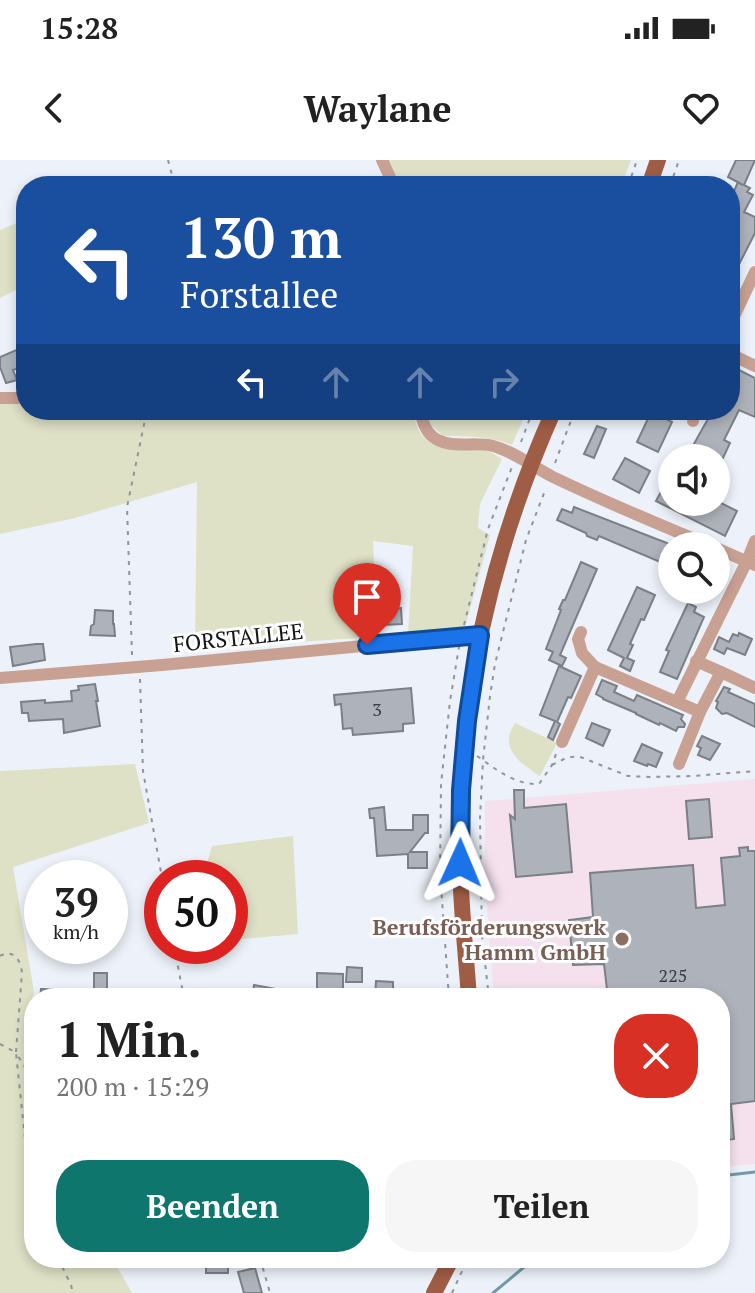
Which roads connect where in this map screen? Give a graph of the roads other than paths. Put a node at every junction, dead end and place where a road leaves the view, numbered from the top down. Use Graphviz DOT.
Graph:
graph roads {
  1 [pos="755,272"];
  2 [pos="740,304"];
  3 [pos="423,420"];
  4 [pos="550,420"];
  5 [pos="531,465"];
  6 [pos="679,532"];
  7 [pos="755,541"];
  8 [pos="730,554"];
  9 [pos="751,563"];
  10 [pos="581,632"];
  11 [pos="480,635"];
  12 [pos="696,661"];
  13 [pos="595,667"];
  14 [pos="721,672"];
  15 [pos="0,678"];
  16 [pos="755,688"];
  17 [pos="677,702"];
  18 [pos="700,712"];
  19 [pos="562,742"];
  20 [pos="679,764"];
  21 [pos="468,988"];
  22 [pos="447,1268"];
  23 [pos="434,1293"];
  1 -- 2 [label="street"];
  3 -- 5 [label="street"];
  4 -- 5 [label="main road"];
  5 -- 6 [label="street"];
  5 -- 11 [label="main road"];
  7 -- 9 [label="street"];
  8 -- 9 [label="street"];
  9 -- 12 [label="street"];
  10 -- 13 [label="street"];
  11 -- 15 [label="street, FORSTALLEE"];
  11 -- 21 [label="main road"];
  12 -- 14 [label="street"];
  12 -- 17 [label="street"];
  13 -- 17 [label="street"];
  13 -- 19 [label="street"];
  14 -- 16 [label="street"];
  14 -- 18 [label="street"];
  17 -- 18 [label="street"];
  18 -- 20 [label="street"];
  22 -- 23 [label="main road"];
}
